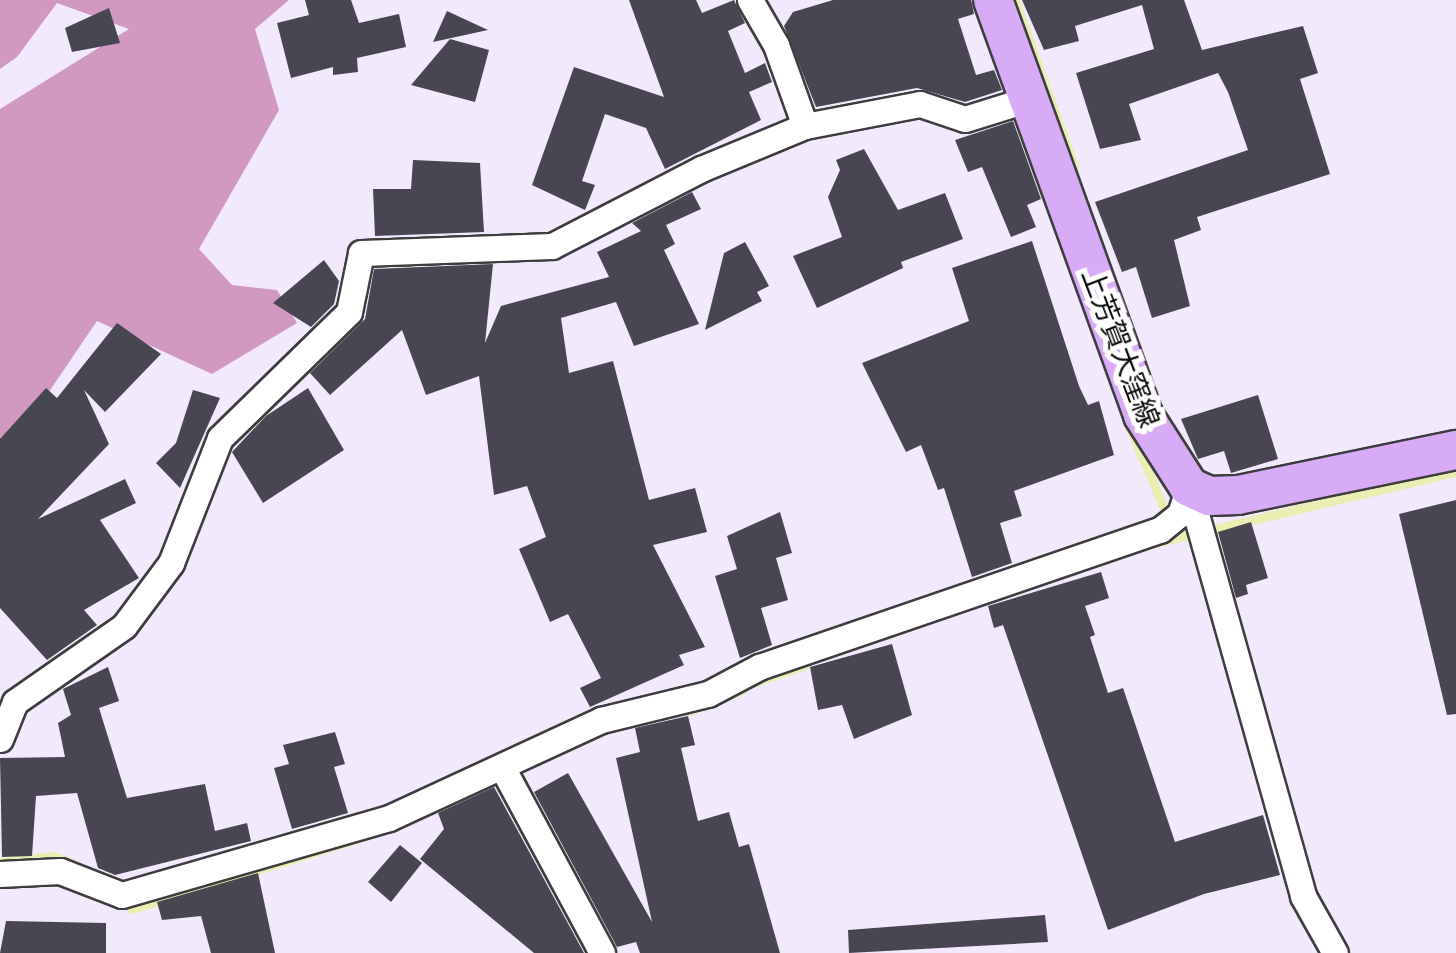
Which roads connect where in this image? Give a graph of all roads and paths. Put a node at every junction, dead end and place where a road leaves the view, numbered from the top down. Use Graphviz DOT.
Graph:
graph roads {
  1 [pos="750,0"];
  2 [pos="993,0"];
  3 [pos="1029,98"];
  4 [pos="805,126"];
  5 [pos="1456,450"];
  6 [pos="1189,487"];
  7 [pos="0,739"];
  8 [pos="506,773"];
  9 [pos="0,874"];
  10 [pos="602,953"];
  11 [pos="1335,953"];
  1 -- 4 [label="street"];
  2 -- 3 [label="main road, 上芳賀大窪線"];
  3 -- 4 [label="street"];
  3 -- 6 [label="main road, 上芳賀大窪線"];
  4 -- 7 [label="street"];
  5 -- 6 [label="main road"];
  6 -- 8 [label="street"];
  6 -- 11 [label="street"];
  8 -- 9 [label="street"];
  8 -- 10 [label="street"];
}
